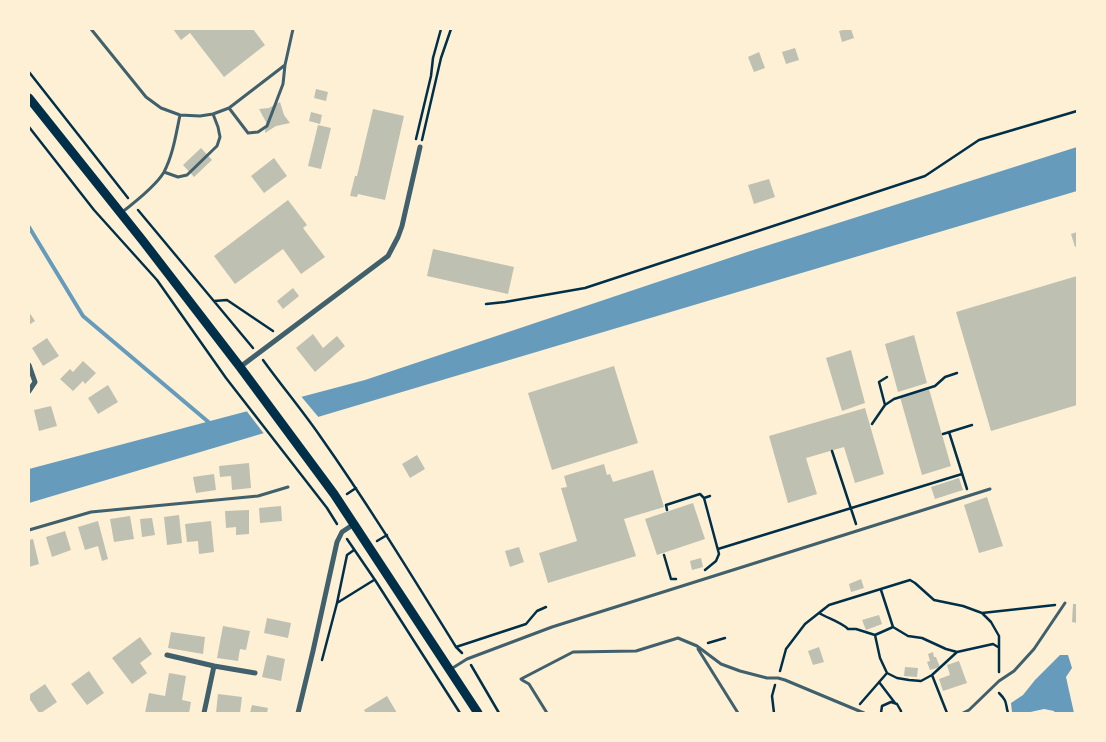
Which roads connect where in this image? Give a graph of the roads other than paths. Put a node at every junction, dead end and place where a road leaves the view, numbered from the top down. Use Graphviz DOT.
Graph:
graph roads {
  1 [pos="91,29"];
  2 [pos="293,29"];
  3 [pos="285,65"];
  4 [pos="29,98"];
  5 [pos="229,108"];
  6 [pos="213,114"];
  7 [pos="180,115"];
  8 [pos="420,147"];
  9 [pos="164,172"];
  10 [pos="121,213"];
  11 [pos="29,365"];
  12 [pos="240,367"];
  13 [pos="29,390"];
  14 [pos="288,486"];
  15 [pos="990,489"];
  16 [pos="354,524"];
  17 [pos="29,530"];
  18 [pos="1065,603"];
  19 [pos="697,646"];
  20 [pos="167,655"];
  21 [pos="214,666"];
  22 [pos="450,670"];
  23 [pos="255,674"];
  24 [pos="204,713"];
  25 [pos="298,713"];
  26 [pos="478,713"];
  27 [pos="546,713"];
  28 [pos="738,713"];
  29 [pos="864,713"];
  30 [pos="963,713"];
  1 -- 7 [label="lane"];
  2 -- 3 [label="lane"];
  3 -- 5 [label="lane"];
  3 -- 5 [label="lane"];
  4 -- 10 [label="main road"];
  5 -- 6 [label="lane"];
  6 -- 7 [label="lane"];
  6 -- 9 [label="lane"];
  7 -- 9 [label="lane"];
  8 -- 12 [label="street"];
  9 -- 10 [label="lane"];
  10 -- 12 [label="main road"];
  11 -- 13 [label="street"];
  12 -- 16 [label="main road"];
  14 -- 17 [label="lane"];
  15 -- 22 [label="lane"];
  16 -- 22 [label="main road"];
  16 -- 25 [label="street"];
  18 -- 30 [label="lane"];
  19 -- 27 [label="lane"];
  19 -- 28 [label="lane"];
  19 -- 29 [label="lane"];
  20 -- 21 [label="street"];
  21 -- 23 [label="street"];
  21 -- 24 [label="street"];
  22 -- 26 [label="main road"];
}
